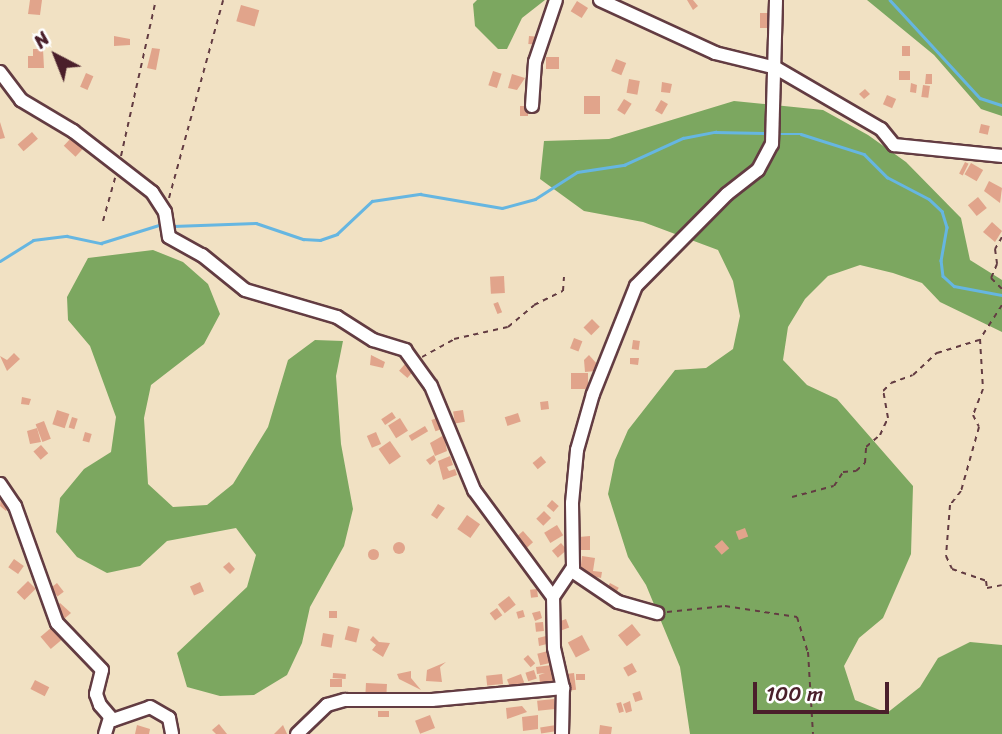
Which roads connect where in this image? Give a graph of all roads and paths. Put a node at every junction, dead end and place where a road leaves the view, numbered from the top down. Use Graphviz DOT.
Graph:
graph roads {
  1 [pos="156,0"];
  2 [pos="223,0"];
  3 [pos="556,0"];
  4 [pos="600,0"];
  5 [pos="776,0"];
  6 [pos="776,68"];
  7 [pos="0,72"];
  8 [pos="532,106"];
  9 [pos="1002,156"];
  10 [pos="121,158"];
  11 [pos="117,171"];
  12 [pos="164,212"];
  13 [pos="103,221"];
  14 [pos="1002,236"];
  15 [pos="564,277"];
  16 [pos="1002,289"];
  17 [pos="1002,305"];
  18 [pos="980,340"];
  19 [pos="415,361"];
  20 [pos="0,484"];
  21 [pos="792,497"];
  22 [pos="572,571"];
  23 [pos="1002,585"];
  24 [pos="553,597"];
  25 [pos="657,613"];
  26 [pos="562,688"];
  27 [pos="110,718"];
  28 [pos="105,734"];
  29 [pos="172,734"];
  30 [pos="297,734"];
  31 [pos="562,734"];
  32 [pos="813,734"];
  1 -- 10 [label="path"];
  2 -- 12 [label="path"];
  3 -- 8 [label="street"];
  4 -- 6 [label="street"];
  5 -- 6 [label="street"];
  6 -- 9 [label="street"];
  6 -- 22 [label="street"];
  7 -- 12 [label="street"];
  11 -- 13 [label="path"];
  12 -- 19 [label="street"];
  14 -- 16 [label="path"];
  15 -- 19 [label="path"];
  17 -- 18 [label="path"];
  18 -- 21 [label="path"];
  18 -- 23 [label="path"];
  19 -- 24 [label="street"];
  20 -- 27 [label="street"];
  22 -- 24 [label="street"];
  22 -- 25 [label="street"];
  24 -- 26 [label="street"];
  25 -- 32 [label="path"];
  26 -- 30 [label="street"];
  26 -- 31 [label="street"];
  27 -- 28 [label="street"];
  27 -- 29 [label="street"];
}
